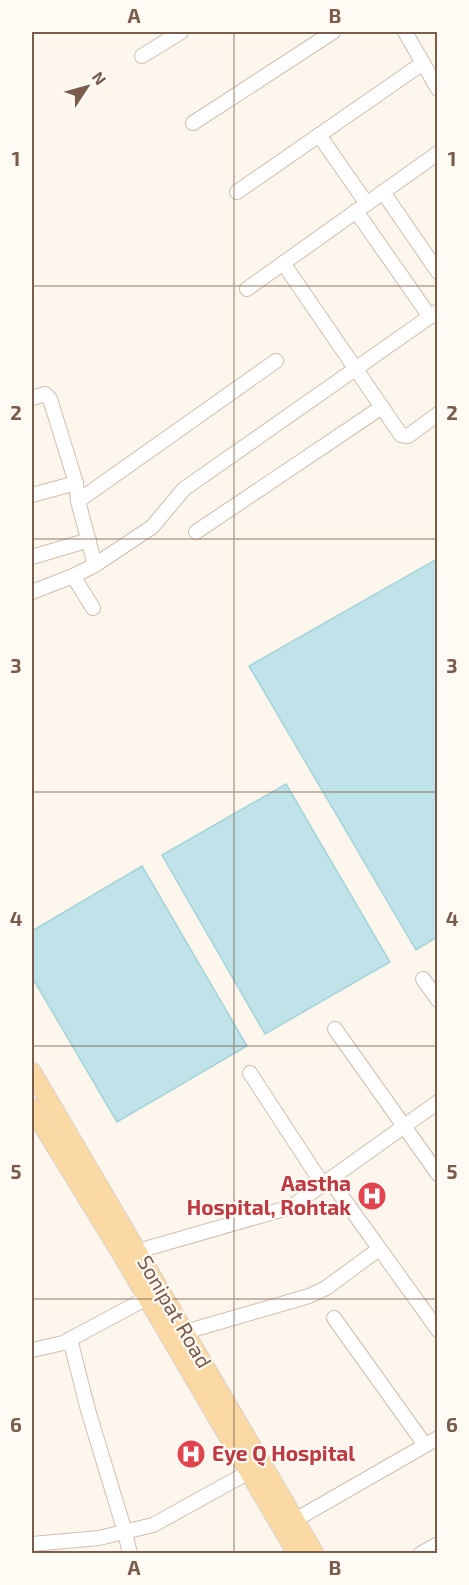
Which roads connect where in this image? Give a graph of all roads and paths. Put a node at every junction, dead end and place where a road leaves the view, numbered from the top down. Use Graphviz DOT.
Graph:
graph roads {
  1 [pos="181,32"];
  2 [pos="333,32"];
  3 [pos="405,32"];
  4 [pos="142,56"];
  5 [pos="423,63"];
  6 [pos="438,89"];
  7 [pos="193,123"];
  8 [pos="319,135"];
  9 [pos="438,153"];
  10 [pos="237,192"];
  11 [pos="383,192"];
  12 [pos="361,208"];
  13 [pos="284,263"];
  14 [pos="438,272"];
  15 [pos="247,289"];
  16 [pos="434,314"];
  17 [pos="276,362"];
  18 [pos="357,368"];
  19 [pos="32,398"];
  20 [pos="382,407"];
  21 [pos="438,414"];
  22 [pos="76,483"];
  23 [pos="32,495"];
  24 [pos="78,501"];
  25 [pos="195,532"];
  26 [pos="89,540"];
  27 [pos="32,557"];
  28 [pos="95,565"];
  29 [pos="73,576"];
  30 [pos="32,592"];
  31 [pos="93,608"];
  32 [pos="423,979"];
  33 [pos="438,1000"];
  34 [pos="335,1029"];
  35 [pos="32,1072"];
  36 [pos="250,1073"];
  37 [pos="438,1102"];
  38 [pos="57,1114"];
  39 [pos="34,1118"];
  40 [pos="404,1126"];
  41 [pos="438,1174"];
  42 [pos="326,1183"];
  43 [pos="379,1249"];
  44 [pos="138,1251"];
  45 [pos="147,1298"];
  46 [pos="334,1318"];
  47 [pos="438,1330"];
  48 [pos="185,1332"];
  49 [pos="70,1339"];
  50 [pos="32,1350"];
  51 [pos="438,1438"];
  52 [pos="425,1445"];
  53 [pos="249,1472"];
  54 [pos="295,1520"];
  55 [pos="126,1532"];
  56 [pos="32,1544"];
  57 [pos="438,1544"];
  58 [pos="130,1554"];
  59 [pos="297,1554"];
  60 [pos="315,1554"];
  61 [pos="420,1554"];
  1 -- 4 [label="street"];
  2 -- 7 [label="street"];
  3 -- 5 [label="street"];
  5 -- 6 [label="street"];
  5 -- 8 [label="street"];
  8 -- 10 [label="street"];
  8 -- 12 [label="street"];
  9 -- 11 [label="street"];
  11 -- 12 [label="street"];
  11 -- 14 [label="street"];
  12 -- 13 [label="street"];
  12 -- 16 [label="street"];
  13 -- 15 [label="street"];
  13 -- 18 [label="street"];
  16 -- 18 [label="street"];
  17 -- 24 [label="street"];
  18 -- 20 [label="street"];
  18 -- 28 [label="street"];
  19 -- 22 [label="street"];
  20 -- 21 [label="street"];
  20 -- 25 [label="street"];
  22 -- 23 [label="street"];
  22 -- 24 [label="street"];
  24 -- 26 [label="street"];
  26 -- 27 [label="street"];
  26 -- 28 [label="street"];
  28 -- 29 [label="street"];
  29 -- 30 [label="street"];
  29 -- 31 [label="street"];
  32 -- 33 [label="street"];
  34 -- 40 [label="street"];
  35 -- 38 [label="main road, Sonipat Road"];
  36 -- 42 [label="street"];
  37 -- 40 [label="street"];
  38 -- 39 [label="street"];
  38 -- 44 [label="main road, Sonipat Road"];
  39 -- 45 [label="main road, Sonipat Road"];
  40 -- 41 [label="street"];
  40 -- 42 [label="street"];
  42 -- 43 [label="street"];
  42 -- 44 [label="street"];
  43 -- 47 [label="street"];
  43 -- 48 [label="street"];
  44 -- 48 [label="main road, Sonipat Road"];
  45 -- 49 [label="street"];
  45 -- 53 [label="main road, Sonipat Road"];
  46 -- 52 [label="street"];
  48 -- 54 [label="main road, Sonipat Road"];
  49 -- 50 [label="street"];
  49 -- 55 [label="street"];
  51 -- 52 [label="street"];
  52 -- 54 [label="street"];
  53 -- 55 [label="street"];
  53 -- 59 [label="main road, Sonipat Road"];
  54 -- 60 [label="main road, Sonipat Road"];
  55 -- 56 [label="street"];
  55 -- 58 [label="street"];
  57 -- 61 [label="street"];
}
